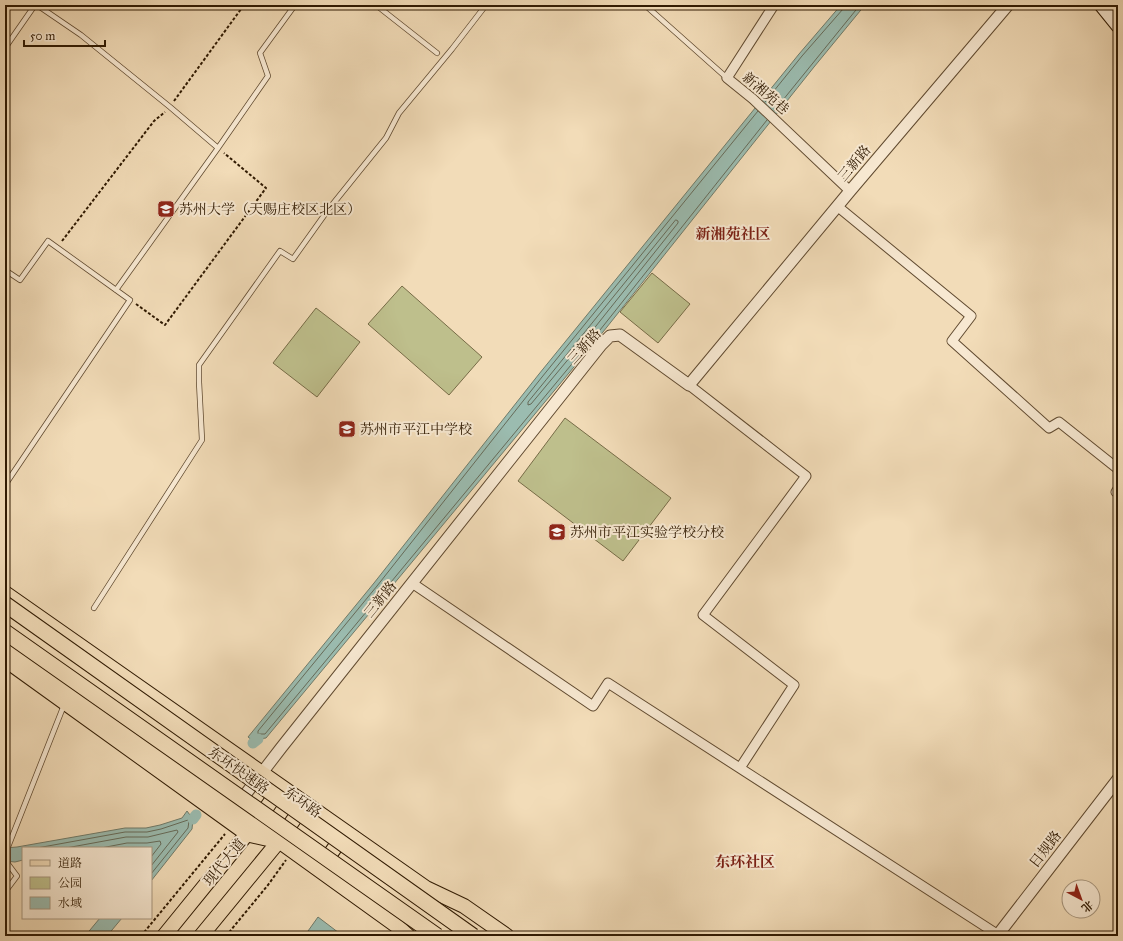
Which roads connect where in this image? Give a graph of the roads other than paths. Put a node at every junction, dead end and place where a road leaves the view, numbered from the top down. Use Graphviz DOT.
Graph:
graph roads {
  1 [pos="36,5"];
  2 [pos="294,5"];
  3 [pos="376,5"];
  4 [pos="486,5"];
  5 [pos="645,5"];
  6 [pos="774,5"];
  7 [pos="1008,5"];
  8 [pos="1101,5"];
  9 [pos="1118,26"];
  10 [pos="5,48"];
  11 [pos="437,53"];
  12 [pos="727,78"];
  13 [pos="218,148"];
  14 [pos="850,191"];
  15 [pos="837,206"];
  16 [pos="5,270"];
  17 [pos="116,290"];
  18 [pos="689,385"];
  19 [pos="1118,468"];
  20 [pos="5,486"];
  21 [pos="1118,489"];
  22 [pos="1118,493"];
  23 [pos="412,583"];
  24 [pos="5,593"];
  25 [pos="5,604"];
  26 [pos="94,608"];
  27 [pos="5,632"];
  28 [pos="5,645"];
  29 [pos="5,659"];
  30 [pos="67,696"];
  31 [pos="740,768"];
  32 [pos="262,772"];
  33 [pos="1118,780"];
  34 [pos="281,786"];
  35 [pos="305,803"];
  36 [pos="231,817"];
  37 [pos="252,829"];
  38 [pos="347,832"];
  39 [pos="279,841"];
  40 [pos="319,870"];
  41 [pos="5,892"];
  42 [pos="998,935"];
  43 [pos="164,936"];
  44 [pos="201,936"];
  45 [pos="408,936"];
  46 [pos="437,936"];
  47 [pos="472,936"];
  48 [pos="506,936"];
  1 -- 10 [label="lane"];
  1 -- 13 [label="lane"];
  2 -- 13 [label="lane"];
  3 -- 11 [label="lane"];
  4 -- 26 [label="lane"];
  5 -- 12 [label="lane"];
  6 -- 12 [label="street, 新湘苑巷"];
  7 -- 14 [label="street, 三新路"];
  8 -- 9 [label="main road"];
  12 -- 14 [label="street, 新湘苑巷"];
  13 -- 17 [label="lane"];
  14 -- 15 [label="street, 三新路"];
  15 -- 18 [label="street, 三新路"];
  15 -- 19 [label="street"];
  16 -- 17 [label="lane"];
  17 -- 20 [label="lane"];
  18 -- 23 [label="street, 三新路"];
  18 -- 31 [label="street"];
  21 -- 22 [label="street"];
  23 -- 31 [label="street"];
  23 -- 32 [label="street, 三新路"];
  24 -- 32 [label="main road, 东环路"];
  25 -- 47 [label="highway, 东环快速路, bridge"];
  27 -- 46 [label="highway, 东环快速路, bridge"];
  28 -- 30 [label="main road"];
  29 -- 30 [label="highway"];
  30 -- 36 [label="highway"];
  30 -- 41 [label="lane"];
  31 -- 42 [label="street"];
  32 -- 34 [label="main road, 东环路"];
  32 -- 36 [label="street, 三新路"];
  33 -- 42 [label="street, 日规路"];
  34 -- 35 [label="main road, 东环路"];
  34 -- 37 [label="main road, 现代大道"];
  35 -- 38 [label="main road, 东环路"];
  35 -- 39 [label="main road, 现代大道"];
  36 -- 37 [label="highway"];
  37 -- 39 [label="highway"];
  37 -- 43 [label="main road, 现代大道"];
  38 -- 40 [label="main road"];
  38 -- 48 [label="main road, 东环路"];
  39 -- 40 [label="main road"];
  39 -- 44 [label="main road, 现代大道"];
  40 -- 45 [label="main road"];
}
